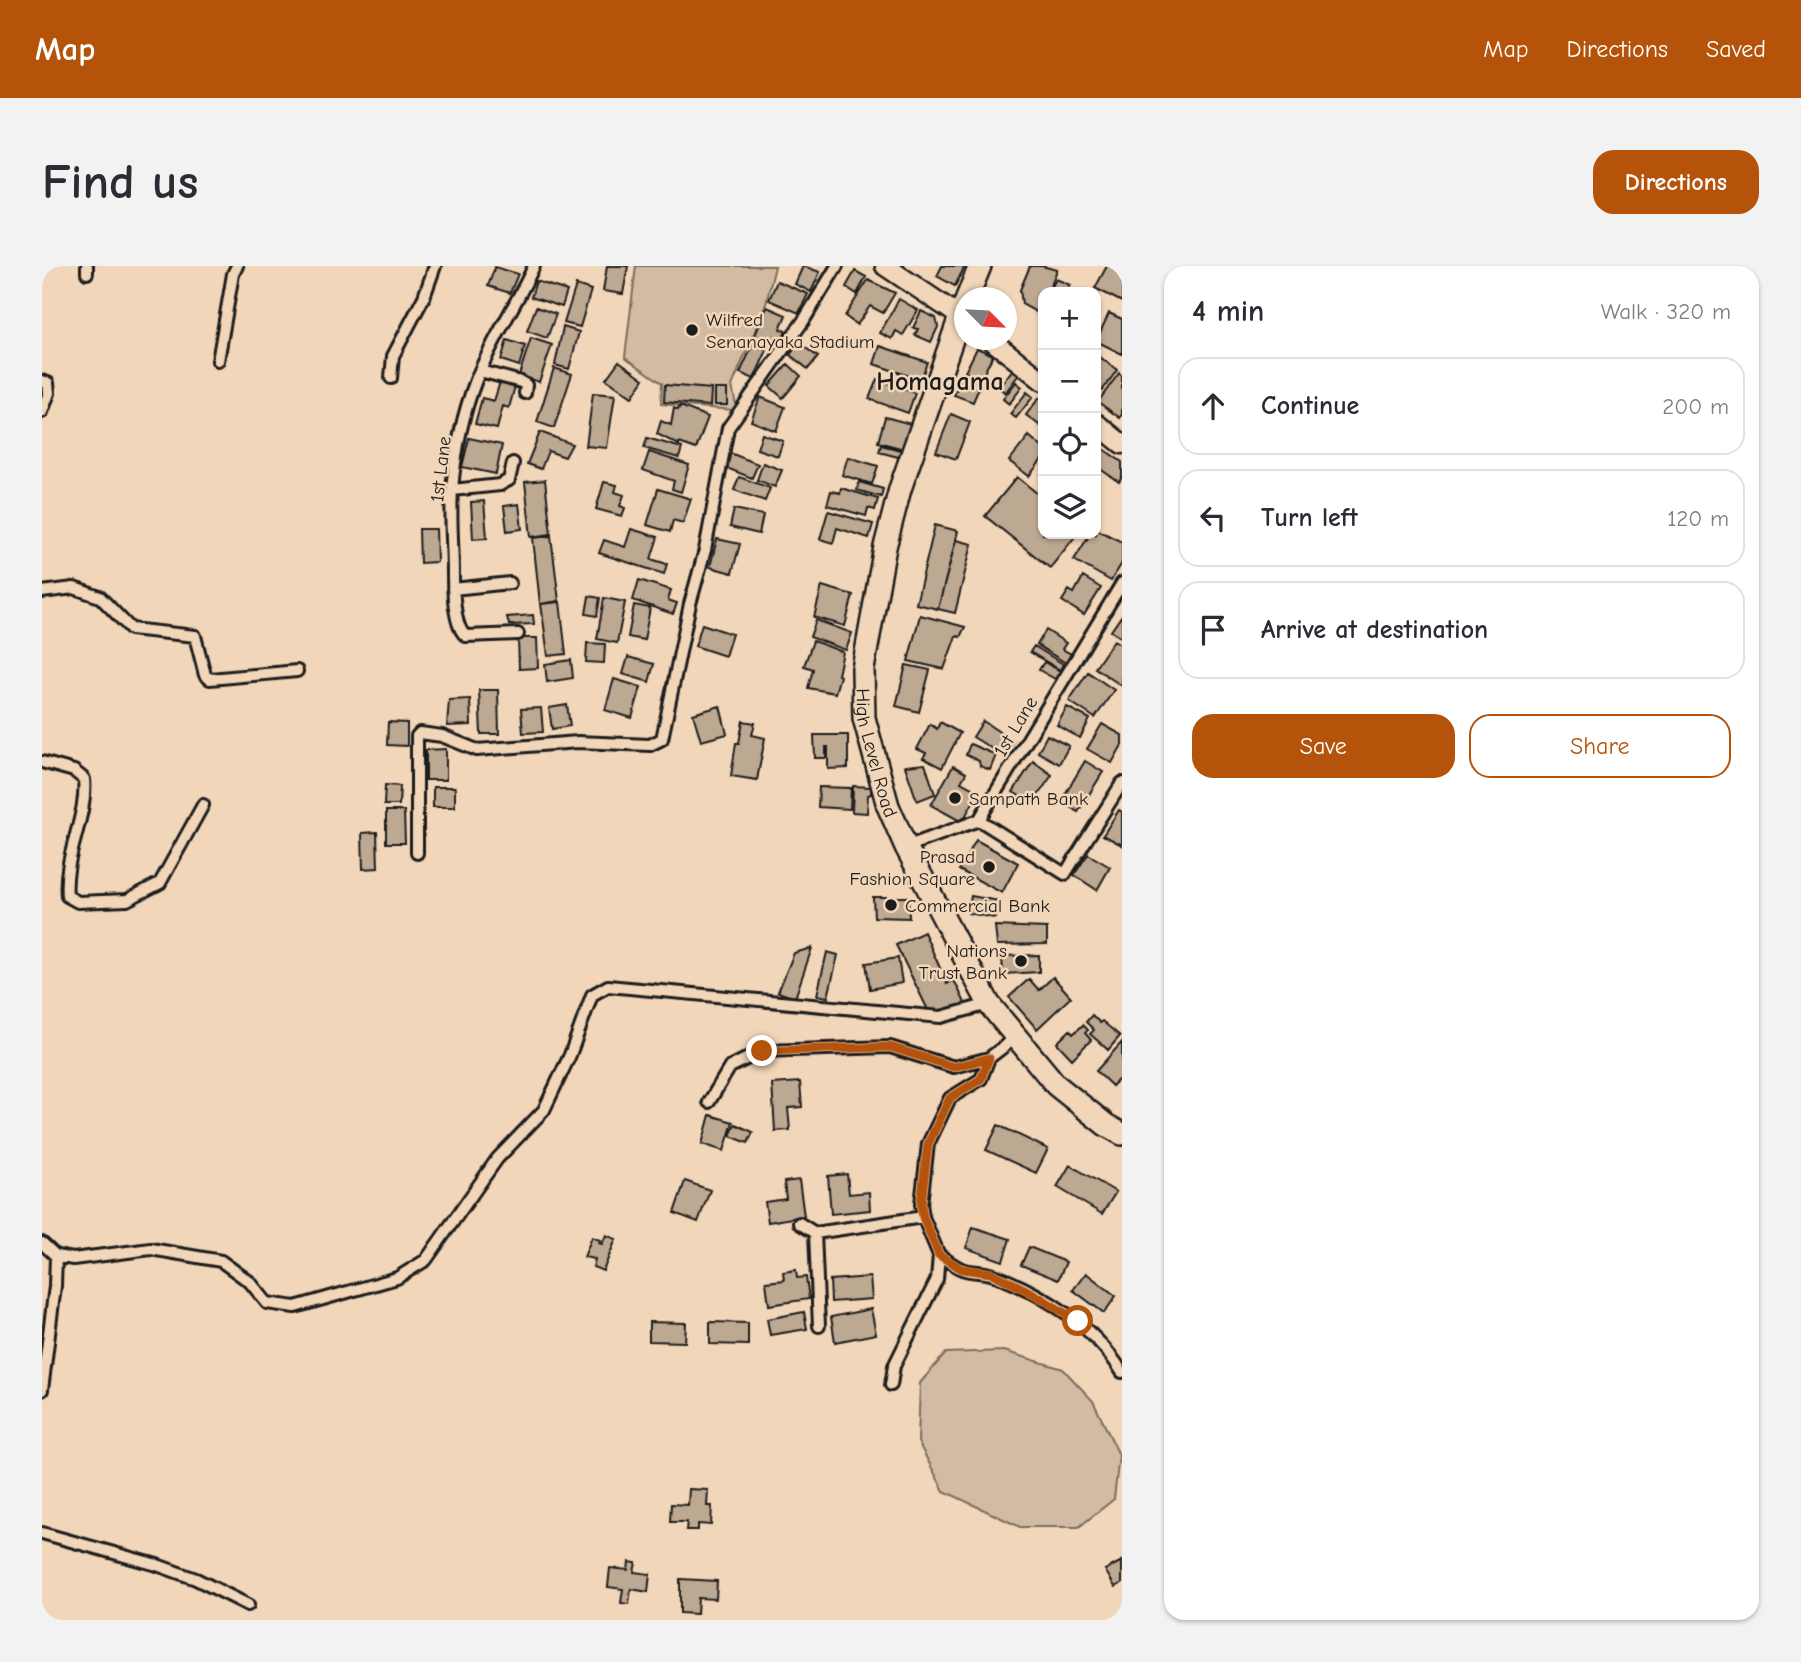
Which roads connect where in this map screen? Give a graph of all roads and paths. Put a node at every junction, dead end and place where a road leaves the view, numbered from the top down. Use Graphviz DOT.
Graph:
graph roads {
  1 [pos="237,266"];
  2 [pos="435,266"];
  3 [pos="534,266"];
  4 [pos="837,266"];
  5 [pos="884,266"];
  6 [pos="980,266"];
  7 [pos="972,287"];
  8 [pos="954,304"];
  9 [pos="954,338"];
  10 [pos="1003,350"];
  11 [pos="218,361"];
  12 [pos="480,371"];
  13 [pos="391,378"];
  14 [pos="1038,378"];
  15 [pos="42,381"];
  16 [pos="526,393"];
  17 [pos="42,412"];
  18 [pos="1101,427"];
  19 [pos="1122,444"];
  20 [pos="513,463"];
  21 [pos="452,490"];
  22 [pos="510,583"];
  23 [pos="1121,585"];
  24 [pos="453,589"];
  25 [pos="42,592"];
  26 [pos="518,634"];
  27 [pos="297,671"];
  28 [pos="42,762"];
  29 [pos="1122,783"];
  30 [pos="204,806"];
  31 [pos="979,820"];
  32 [pos="905,847"];
  33 [pos="417,853"];
  34 [pos="989,1004"];
  35 [pos="1015,1038"];
  36 [pos="989,1058"];
  37 [pos="709,1102"];
  38 [pos="1122,1134"];
  39 [pos="923,1217"];
  40 [pos="799,1223"];
  41 [pos="815,1233"];
  42 [pos="42,1243"];
  43 [pos="939,1255"];
  44 [pos="56,1256"];
  45 [pos="818,1326"];
  46 [pos="1122,1372"];
  47 [pos="891,1385"];
  48 [pos="42,1391"];
  49 [pos="42,1533"];
  50 [pos="248,1605"];
  1 -- 11 [label="street"];
  2 -- 13 [label="street"];
  3 -- 12 [label="street, 1st Lane"];
  4 -- 33 [label="street"];
  5 -- 8 [label="main road"];
  6 -- 7 [label="highway, High Level Road"];
  9 -- 32 [label="highway, High Level Road"];
  10 -- 14 [label="main road"];
  12 -- 16 [label="street"];
  12 -- 21 [label="street, 1st Lane"];
  15 -- 17 [label="street"];
  18 -- 19 [label="main road"];
  20 -- 21 [label="street"];
  21 -- 24 [label="street, 1st Lane"];
  22 -- 24 [label="street"];
  23 -- 31 [label="street, 1st Lane"];
  24 -- 26 [label="street, 1st Lane"];
  25 -- 27 [label="street"];
  28 -- 30 [label="street"];
  29 -- 31 [label="street"];
  31 -- 32 [label="street"];
  32 -- 34 [label="highway, High Level Road"];
  34 -- 35 [label="highway, High Level Road"];
  34 -- 44 [label="street"];
  35 -- 36 [label="street"];
  35 -- 38 [label="highway, High Level Road"];
  36 -- 37 [label="street"];
  36 -- 39 [label="street"];
  39 -- 41 [label="street"];
  39 -- 43 [label="street"];
  40 -- 41 [label="street"];
  41 -- 45 [label="street"];
  42 -- 44 [label="street"];
  43 -- 46 [label="street"];
  43 -- 47 [label="street"];
  44 -- 48 [label="street"];
  49 -- 50 [label="street"];
}
